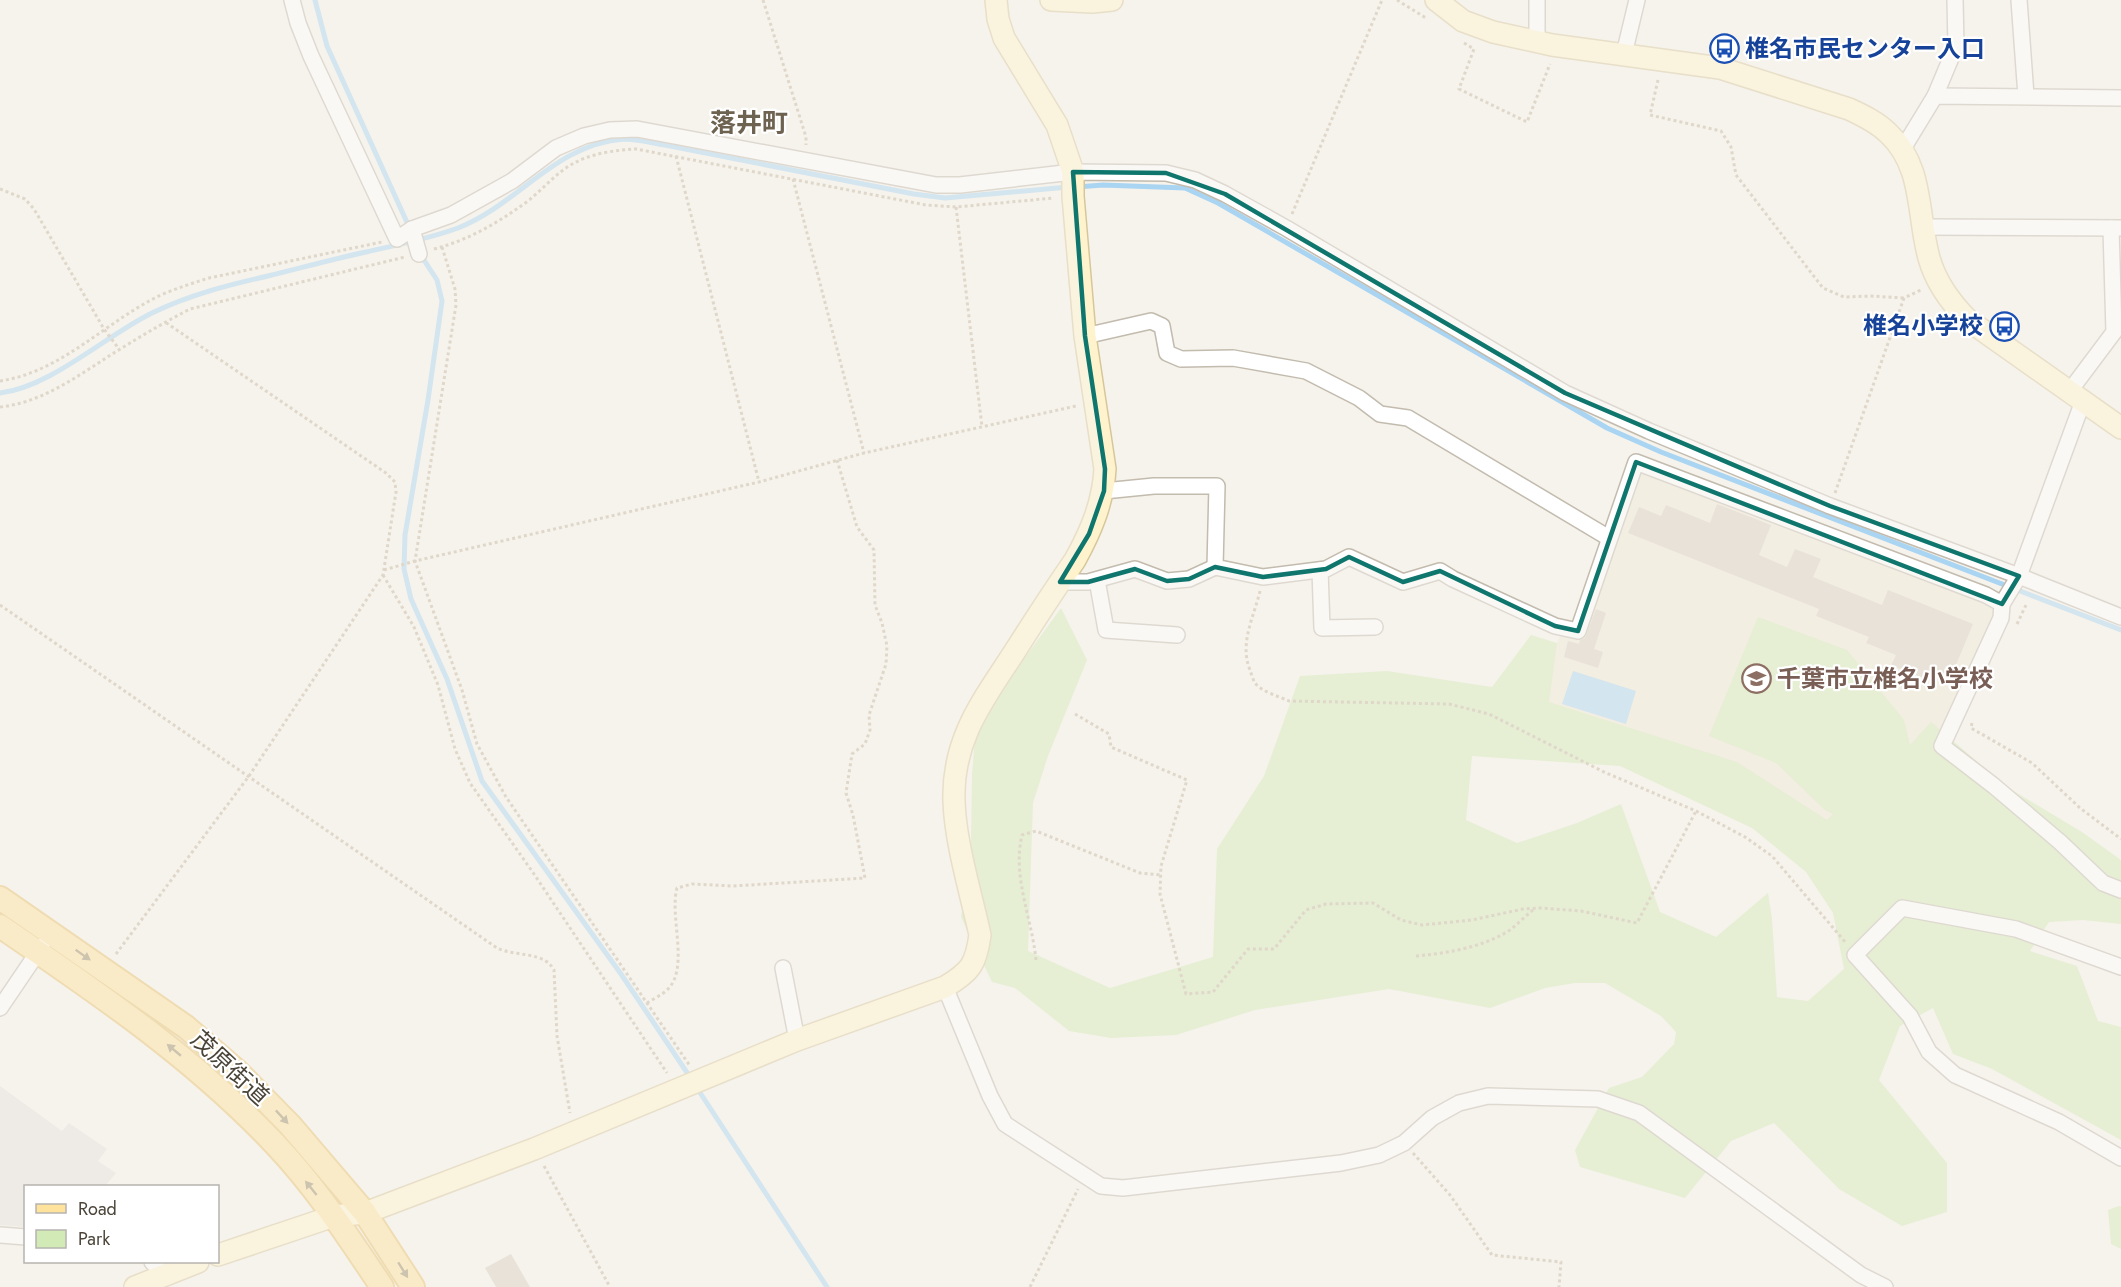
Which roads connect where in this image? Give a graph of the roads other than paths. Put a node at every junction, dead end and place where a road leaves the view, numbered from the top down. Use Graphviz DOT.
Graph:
graph roads {
  1 [pos="292,0"];
  2 [pos="996,0"];
  3 [pos="1051,0"];
  4 [pos="1112,0"];
  5 [pos="1537,0"];
  6 [pos="1637,0"];
  7 [pos="1955,0"];
  8 [pos="2019,0"];
  9 [pos="1432,10"];
  10 [pos="1545,43"];
  11 [pos="1624,54"];
  12 [pos="1935,96"];
  13 [pos="2026,96"];
  14 [pos="2121,98"];
  15 [pos="1902,150"];
  16 [pos="1073,172"];
  17 [pos="1923,227"];
  18 [pos="2116,228"];
  19 [pos="412,229"];
  20 [pos="419,254"];
  21 [pos="2118,332"];
  22 [pos="1085,336"];
  23 [pos="2076,397"];
  24 [pos="2121,428"];
  25 [pos="1104,491"];
  26 [pos="1609,538"];
  27 [pos="1215,567"];
  28 [pos="1320,570"];
  29 [pos="2019,576"];
  30 [pos="1097,580"];
  31 [pos="1060,582"];
  32 [pos="2002,604"];
  33 [pos="2121,617"];
  34 [pos="1376,627"];
  35 [pos="1177,635"];
  36 [pos="2121,890"];
  37 [pos="0,898"];
  38 [pos="0,926"];
  39 [pos="51,933"];
  40 [pos="39,952"];
  41 [pos="2121,967"];
  42 [pos="783,968"];
  43 [pos="945,987"];
  44 [pos="0,1008"];
  45 [pos="797,1040"];
  46 [pos="2121,1158"];
  47 [pos="365,1213"];
  48 [pos="334,1216"];
  49 [pos="0,1235"];
  50 [pos="24,1237"];
  51 [pos="219,1255"];
  52 [pos="192,1263"];
  53 [pos="159,1268"];
  54 [pos="135,1287"];
  55 [pos="382,1287"];
  56 [pos="413,1287"];
  57 [pos="1885,1287"];
  1 -- 19 [label="street"];
  2 -- 16 [label="street"];
  3 -- 4 [label="street"];
  5 -- 10 [label="street"];
  6 -- 11 [label="street"];
  7 -- 12 [label="street"];
  8 -- 13 [label="street"];
  9 -- 10 [label="street"];
  10 -- 11 [label="street"];
  11 -- 15 [label="street"];
  12 -- 13 [label="street"];
  12 -- 15 [label="street"];
  13 -- 14 [label="street"];
  15 -- 17 [label="street"];
  16 -- 19 [label="street"];
  16 -- 22 [label="street"];
  16 -- 29 [label="street"];
  17 -- 18 [label="street"];
  17 -- 23 [label="street"];
  18 -- 21 [label="street"];
  19 -- 20 [label="street"];
  21 -- 23 [label="street"];
  22 -- 25 [label="street"];
  22 -- 26 [label="street"];
  23 -- 24 [label="street"];
  23 -- 29 [label="street"];
  25 -- 27 [label="street"];
  25 -- 31 [label="street"];
  26 -- 28 [label="street"];
  26 -- 32 [label="street"];
  27 -- 28 [label="street"];
  27 -- 30 [label="street"];
  28 -- 34 [label="street"];
  29 -- 32 [label="street"];
  29 -- 33 [label="street"];
  30 -- 31 [label="street"];
  30 -- 35 [label="street"];
  31 -- 43 [label="street"];
  32 -- 36 [label="street"];
  37 -- 39 [label="main road, 茂原街道"];
  38 -- 40 [label="main road, 茂原街道"];
  39 -- 40 [label="street"];
  39 -- 47 [label="main road, 茂原街道, one-way"];
  40 -- 44 [label="street"];
  48 -- 40 [label="main road, 茂原街道, one-way"];
  41 -- 46 [label="street"];
  42 -- 45 [label="street"];
  43 -- 45 [label="street"];
  43 -- 57 [label="street"];
  45 -- 47 [label="street"];
  47 -- 48 [label="street"];
  47 -- 56 [label="main road, 茂原街道, one-way"];
  48 -- 51 [label="street"];
  48 -- 55 [label="main road, 茂原街道"];
  49 -- 50 [label="street"];
  52 -- 53 [label="street"];
  53 -- 54 [label="street"];
}
